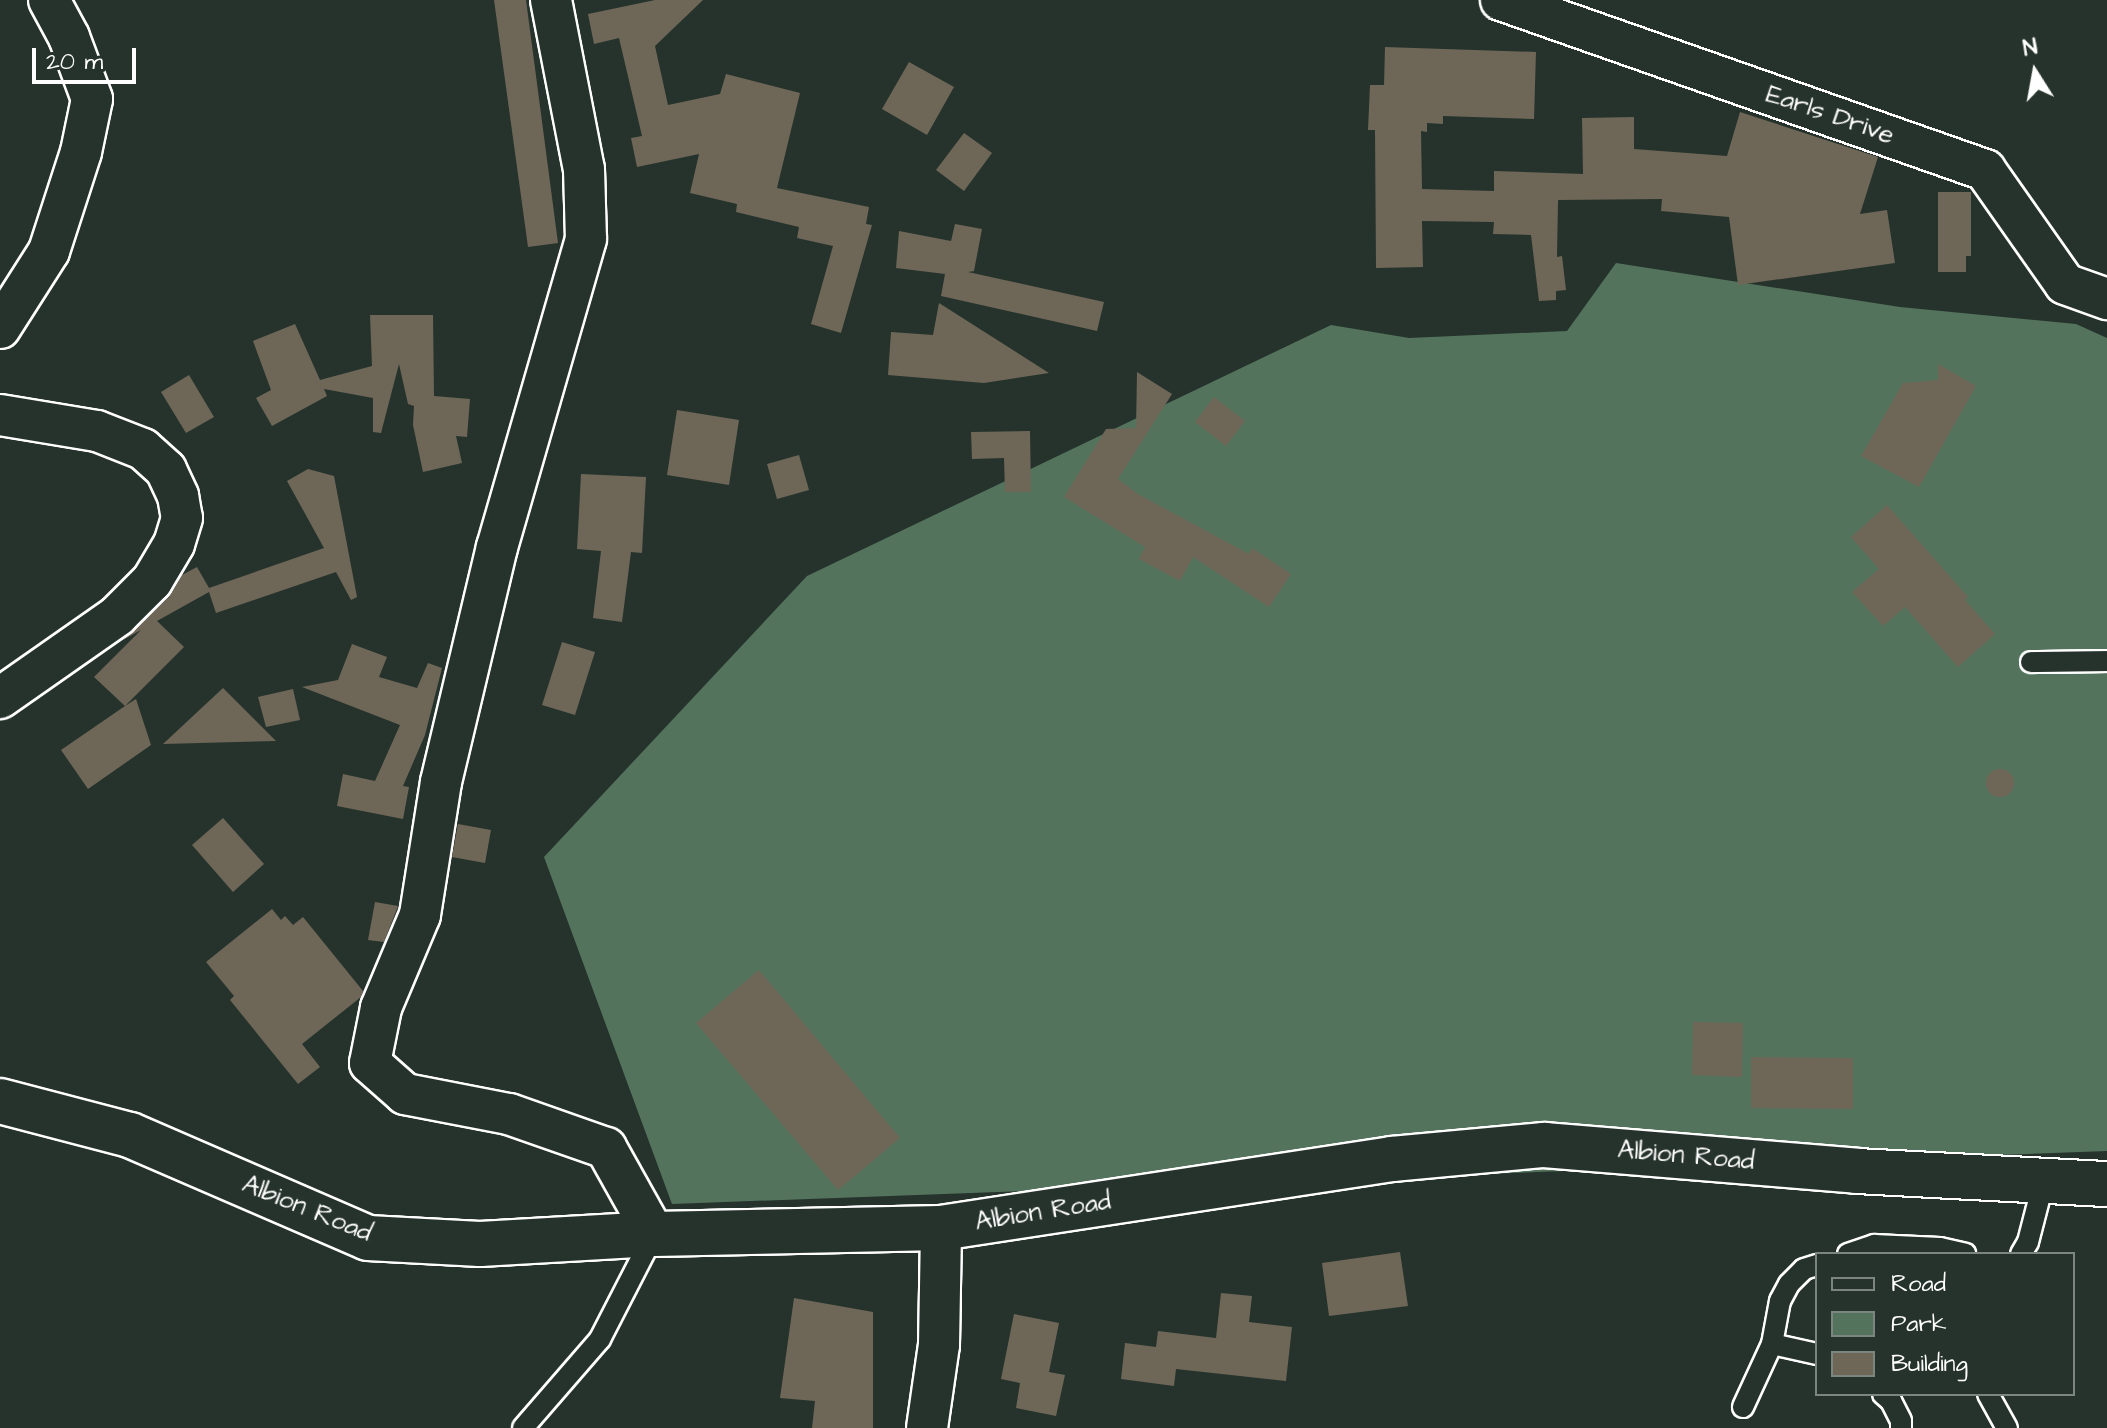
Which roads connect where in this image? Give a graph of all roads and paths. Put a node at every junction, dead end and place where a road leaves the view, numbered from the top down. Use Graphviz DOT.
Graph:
graph roads {
  1 [pos="49,0"];
  2 [pos="551,0"];
  3 [pos="1501,0"];
  4 [pos="2107,299"];
  5 [pos="0,328"];
  6 [pos="0,415"];
  7 [pos="2107,661"];
  8 [pos="2031,662"];
  9 [pos="0,698"];
  10 [pos="0,1101"];
  11 [pos="2044,1180"];
  12 [pos="2107,1184"];
  13 [pos="941,1228"];
  14 [pos="654,1234"];
  15 [pos="1939,1251"];
  16 [pos="1854,1252"];
  17 [pos="2022,1252"];
  18 [pos="1815,1266"];
  19 [pos="1772,1344"];
  20 [pos="1815,1354"];
  21 [pos="1885,1396"];
  22 [pos="1989,1396"];
  23 [pos="1743,1407"];
  24 [pos="523,1428"];
  25 [pos="927,1428"];
  26 [pos="1901,1428"];
  27 [pos="2007,1428"];
  1 -- 5 [label="street"];
  2 -- 14 [label="street"];
  3 -- 4 [label="street, Earls Drive"];
  6 -- 9 [label="street"];
  7 -- 8 [label="lane"];
  10 -- 14 [label="street, Albion Road"];
  11 -- 12 [label="street, Albion Road"];
  11 -- 13 [label="street, Albion Road"];
  11 -- 17 [label="lane"];
  13 -- 14 [label="street, Albion Road"];
  13 -- 25 [label="street"];
  14 -- 24 [label="lane"];
  15 -- 16 [label="lane"];
  18 -- 19 [label="lane"];
  19 -- 20 [label="lane"];
  19 -- 23 [label="lane"];
  21 -- 26 [label="lane"];
  22 -- 27 [label="lane"];
}
